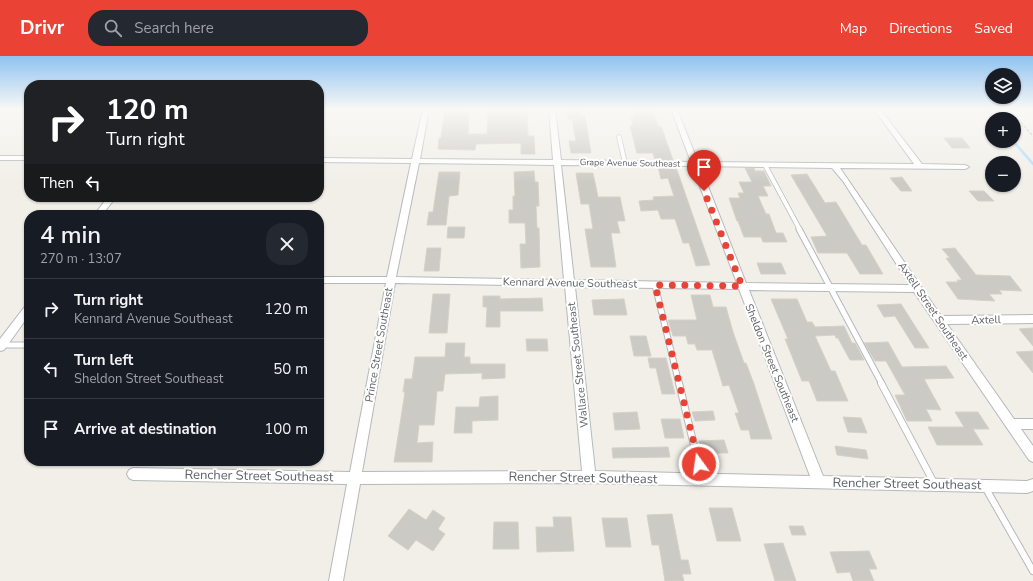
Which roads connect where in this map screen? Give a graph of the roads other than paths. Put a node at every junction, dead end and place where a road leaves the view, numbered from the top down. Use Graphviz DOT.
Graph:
graph roads {
  1 [pos="421,134"];
  2 [pos="555,134"];
  3 [pos="683,134"];
  4 [pos="895,134"];
  5 [pos="619,137"];
  6 [pos="0,158"];
  7 [pos="24,158"];
  8 [pos="324,160"];
  9 [pos="416,161"];
  10 [pos="558,162"];
  11 [pos="625,163"];
  12 [pos="694,164"];
  13 [pos="765,165"];
  14 [pos="834,166"];
  15 [pos="919,166"];
  16 [pos="965,166"];
  17 [pos="108,202"];
  18 [pos="102,210"];
  19 [pos="324,280"];
  20 [pos="391,280"];
  21 [pos="570,283"];
  22 [pos="655,285"];
  23 [pos="742,286"];
  24 [pos="830,288"];
  25 [pos="918,289"];
  26 [pos="24,315"];
  27 [pos="1033,319"];
  28 [pos="939,320"];
  29 [pos="24,345"];
  30 [pos="1,346"];
  31 [pos="1011,424"];
  32 [pos="1033,424"];
  33 [pos="1033,456"];
  34 [pos="133,474"];
  35 [pos="589,477"];
  36 [pos="355,478"];
  37 [pos="702,480"];
  38 [pos="819,482"];
  39 [pos="935,484"];
  40 [pos="984,486"];
  41 [pos="1033,486"];
  42 [pos="1033,571"];
  43 [pos="336,581"];
  1 -- 9 [label="street, Prince Street Southeast"];
  2 -- 10 [label="street, Wallace Street Southeast"];
  3 -- 12 [label="street, Sheldon Street Southeast"];
  4 -- 15 [label="street"];
  5 -- 11 [label="lane"];
  6 -- 7 [label="street"];
  8 -- 9 [label="street, Grape Avenue Southeast"];
  9 -- 10 [label="street, Grape Avenue Southeast"];
  9 -- 20 [label="street, Prince Street Southeast"];
  10 -- 11 [label="street, Grape Avenue Southeast"];
  10 -- 21 [label="street, Wallace Street Southeast"];
  11 -- 12 [label="street, Grape Avenue Southeast"];
  12 -- 13 [label="street, Grape Avenue Southeast"];
  12 -- 23 [label="street, Sheldon Street Southeast"];
  13 -- 14 [label="street, Grape Avenue Southeast"];
  13 -- 24 [label="lane"];
  14 -- 15 [label="street, Grape Avenue Southeast"];
  14 -- 25 [label="street, Axtell Street Southeast"];
  15 -- 16 [label="street, Grape Avenue Southeast"];
  17 -- 18 [label="street"];
  19 -- 20 [label="street, Kennard Avenue Southeast"];
  20 -- 21 [label="street, Kennard Avenue Southeast"];
  20 -- 36 [label="street, Prince Street Southeast"];
  21 -- 22 [label="street, Kennard Avenue Southeast"];
  21 -- 35 [label="street, Wallace Street Southeast"];
  22 -- 23 [label="street, Kennard Avenue Southeast"];
  22 -- 37 [label="lane"];
  23 -- 24 [label="street, Kennard Avenue Southeast"];
  23 -- 38 [label="street, Sheldon Street Southeast"];
  24 -- 25 [label="street, Kennard Avenue Southeast"];
  24 -- 39 [label="lane"];
  25 -- 28 [label="street, Axtell Street Southeast"];
  26 -- 30 [label="street"];
  27 -- 28 [label="street, Axtell"];
  28 -- 31 [label="street, Axtell Street Southeast"];
  29 -- 30 [label="lane"];
  31 -- 32 [label="street"];
  31 -- 33 [label="street, Axtell Street Southeast"];
  34 -- 36 [label="street, Rencher Street Southeast"];
  35 -- 36 [label="street, Rencher Street Southeast"];
  35 -- 37 [label="street, Rencher Street Southeast"];
  36 -- 43 [label="street, Prince Street Southeast"];
  37 -- 38 [label="street, Rencher Street Southeast"];
  38 -- 39 [label="street, Rencher Street Southeast"];
  39 -- 40 [label="street, Rencher Street Southeast"];
  40 -- 41 [label="street, Rencher Street Southeast"];
  40 -- 42 [label="lane"];
}
